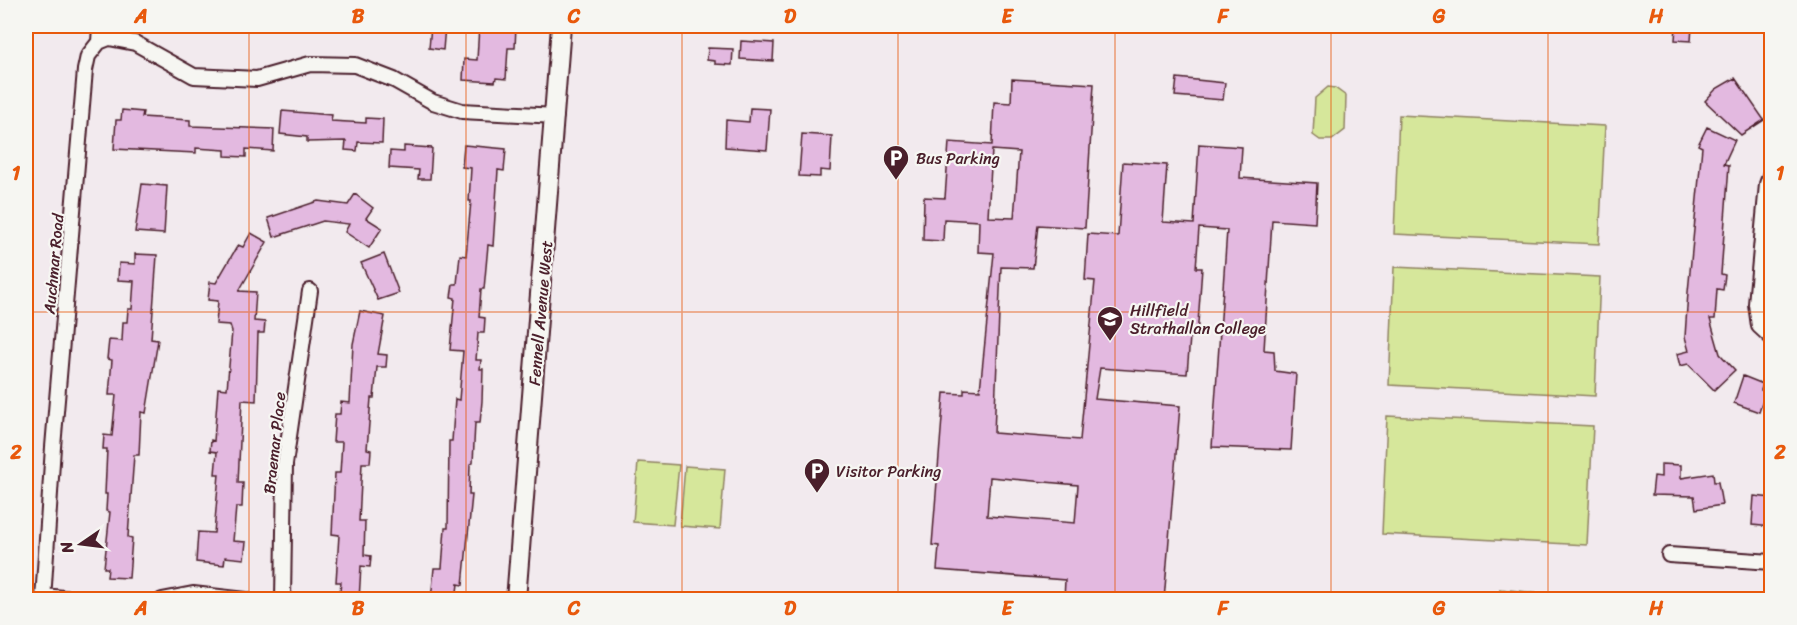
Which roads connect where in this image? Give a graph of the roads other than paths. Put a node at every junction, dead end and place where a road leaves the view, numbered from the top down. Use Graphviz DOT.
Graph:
graph roads {
  1 [pos="100,26"];
  2 [pos="561,26"];
  3 [pos="99,42"];
  4 [pos="556,116"];
  5 [pos="1772,170"];
  6 [pos="310,291"];
  7 [pos="1772,338"];
  8 [pos="1669,555"];
  9 [pos="1772,562"];
  10 [pos="44,598"];
  11 [pos="83,600"];
  12 [pos="162,600"];
  13 [pos="246,600"];
  14 [pos="283,600"];
  15 [pos="516,600"];
  1 -- 3 [label="street, Auchmar Road"];
  2 -- 4 [label="main road, Fennell Avenue West"];
  3 -- 4 [label="street"];
  3 -- 10 [label="street, Auchmar Road"];
  4 -- 15 [label="main road, Fennell Avenue West"];
  5 -- 7 [label="street"];
  6 -- 14 [label="street, Braemar Place"];
  8 -- 9 [label="street"];
  10 -- 11 [label="street"];
  12 -- 13 [label="street"];
}
